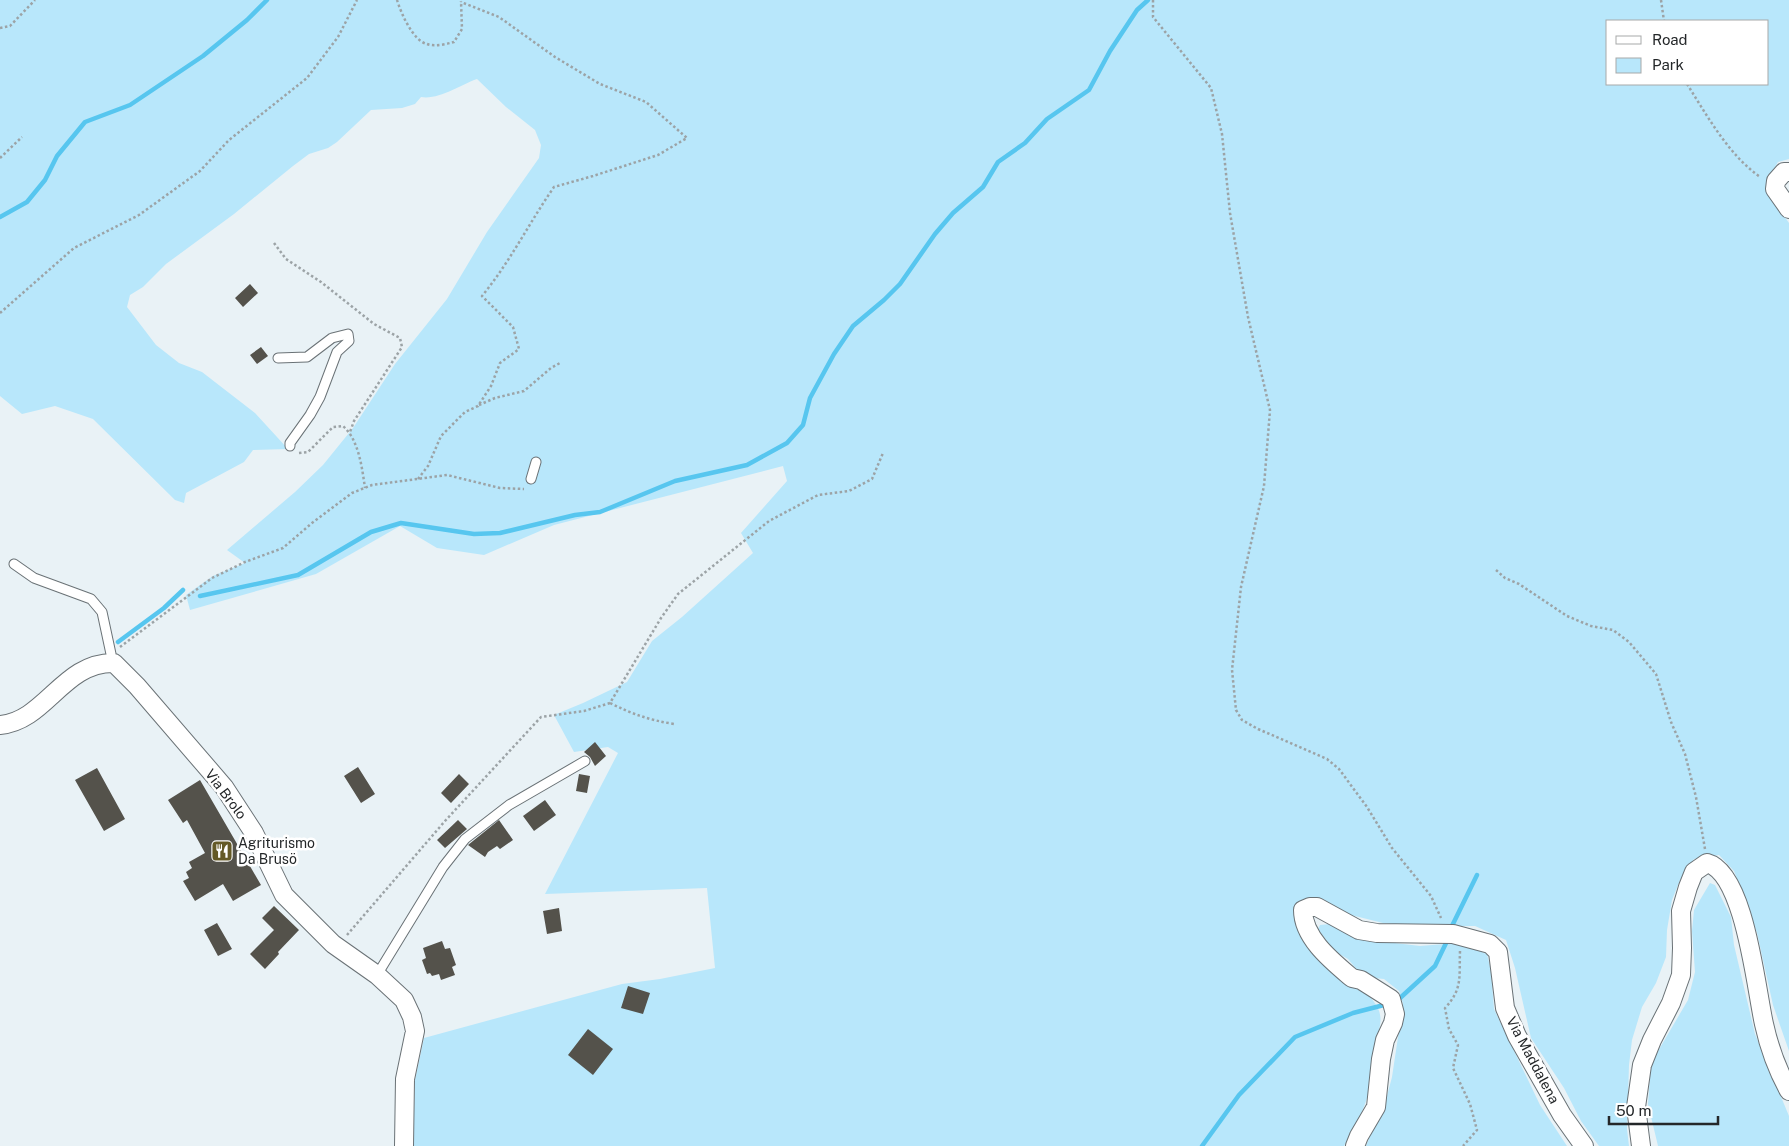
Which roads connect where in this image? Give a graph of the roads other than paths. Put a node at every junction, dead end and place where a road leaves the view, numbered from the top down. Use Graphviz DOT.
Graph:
graph roads {
  1 [pos="1789,172"];
  2 [pos="1789,209"];
  3 [pos="278,358"];
  4 [pos="290,446"];
  5 [pos="536,462"];
  6 [pos="531,479"];
  7 [pos="14,564"];
  8 [pos="111,654"];
  9 [pos="0,725"];
  10 [pos="584,761"];
  11 [pos="377,975"];
  12 [pos="1789,1092"];
  13 [pos="404,1146"];
  14 [pos="1355,1146"];
  15 [pos="1584,1146"];
  16 [pos="1642,1146"];
  1 -- 2 [label="street"];
  3 -- 4 [label="lane"];
  5 -- 6 [label="lane"];
  7 -- 8 [label="lane"];
  9 -- 11 [label="street, Via Brolo"];
  10 -- 11 [label="lane"];
  11 -- 13 [label="street, Via Brolo"];
  12 -- 16 [label="street"];
  14 -- 15 [label="street, Via Maddalena"];
}
